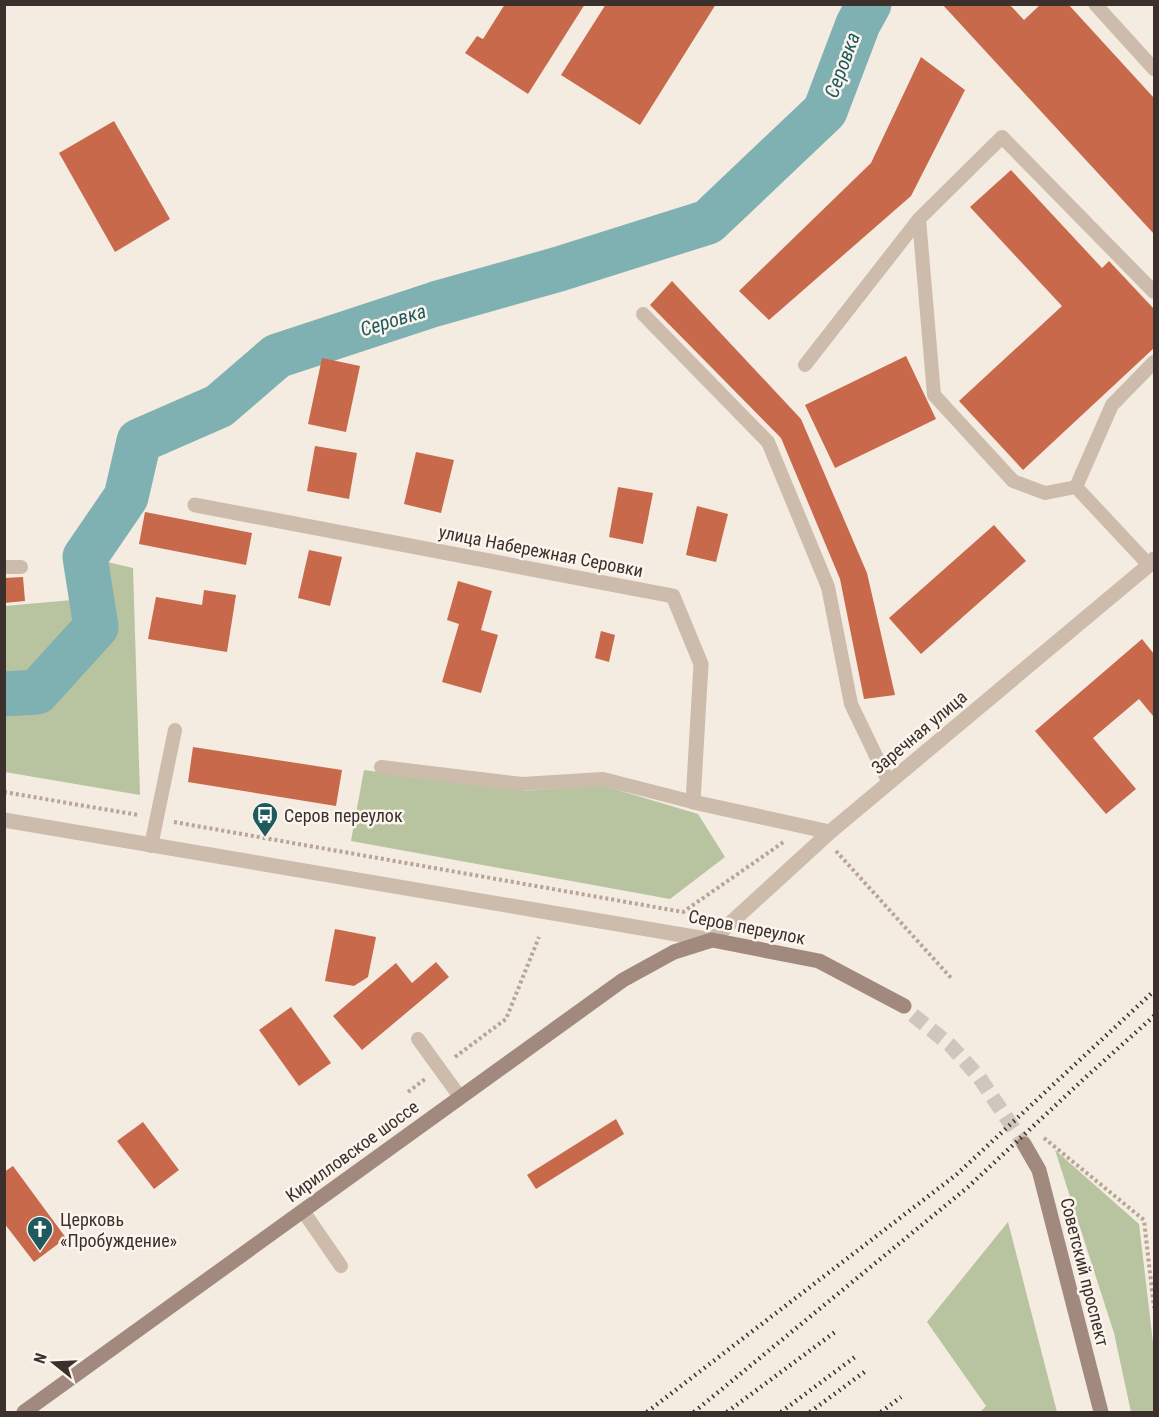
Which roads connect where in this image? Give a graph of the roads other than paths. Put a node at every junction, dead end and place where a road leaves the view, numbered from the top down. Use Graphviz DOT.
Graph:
graph roads {
  1 [pos="1095,4"];
  2 [pos="1155,69"];
  3 [pos="919,219"];
  4 [pos="1155,292"];
  5 [pos="643,315"];
  6 [pos="1155,362"];
  7 [pos="806,365"];
  8 [pos="1076,487"];
  9 [pos="195,505"];
  10 [pos="1152,562"];
  11 [pos="4,567"];
  12 [pos="21,567"];
  13 [pos="175,730"];
  14 [pos="381,767"];
  15 [pos="889,783"];
  16 [pos="693,802"];
  17 [pos="4,820"];
  18 [pos="827,835"];
  19 [pos="151,846"];
  20 [pos="712,940"];
  21 [pos="904,1006"];
  22 [pos="418,1039"];
  23 [pos="460,1097"];
  24 [pos="1024,1144"];
  25 [pos="303,1211"];
  26 [pos="341,1266"];
  27 [pos="24,1413"];
  28 [pos="1101,1413"];
  1 -- 2 [label="lane"];
  3 -- 4 [label="lane"];
  3 -- 7 [label="lane"];
  3 -- 8 [label="lane"];
  5 -- 15 [label="lane"];
  6 -- 8 [label="lane"];
  8 -- 10 [label="lane"];
  9 -- 16 [label="street, улица Набережная Серовки"];
  10 -- 15 [label="street, Заречная улица"];
  11 -- 12 [label="lane"];
  13 -- 19 [label="lane"];
  14 -- 16 [label="lane"];
  15 -- 18 [label="street, Заречная улица"];
  16 -- 18 [label="street"];
  17 -- 19 [label="street, Серов переулок"];
  18 -- 20 [label="street, Заречная улица"];
  19 -- 20 [label="street, Серов переулок"];
  20 -- 21 [label="main road, Серов переулок"];
  20 -- 23 [label="main road, Кирилловское шоссе"];
  22 -- 23 [label="lane"];
  23 -- 25 [label="main road, Кирилловское шоссе"];
  24 -- 28 [label="main road, Советский проспект"];
  25 -- 26 [label="lane"];
  25 -- 27 [label="main road, Кирилловское шоссе"];
}
